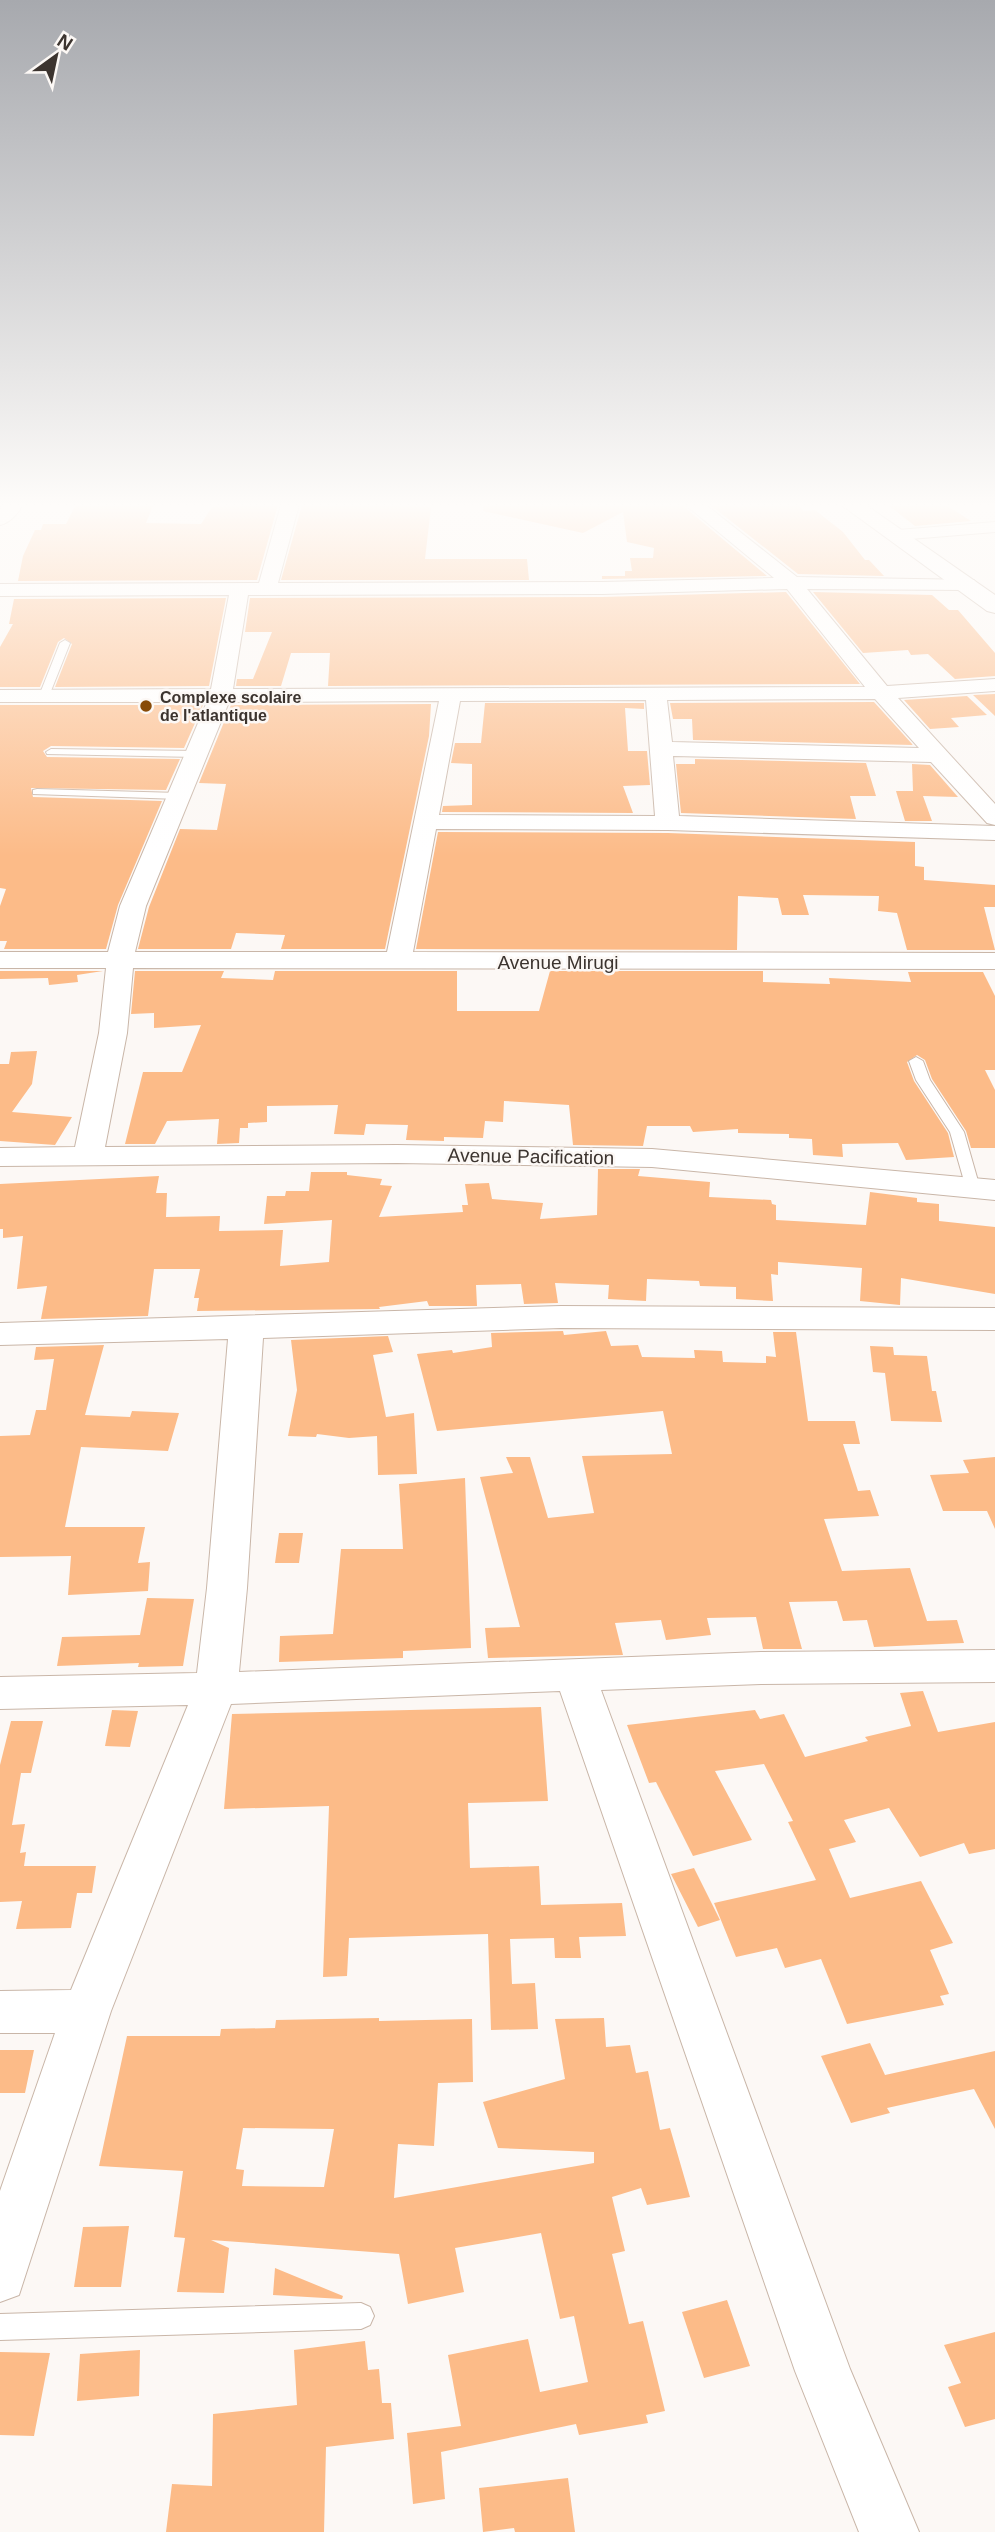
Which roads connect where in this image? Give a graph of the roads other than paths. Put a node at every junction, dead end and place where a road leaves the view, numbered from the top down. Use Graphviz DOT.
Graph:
graph roads {
  1 [pos="234,619"];
  2 [pos="821,619"];
  3 [pos="65,643"];
  4 [pos="995,685"];
  5 [pos="452,693"];
  6 [pos="881,693"];
  7 [pos="656,694"];
  8 [pos="221,695"];
  9 [pos="0,696"];
  10 [pos="44,696"];
  11 [pos="660,749"];
  12 [pos="51,752"];
  13 [pos="196,754"];
  14 [pos="937,755"];
  15 [pos="37,792"];
  16 [pos="984,793"];
  17 [pos="179,796"];
  18 [pos="995,818"];
  19 [pos="425,822"];
  20 [pos="668,823"];
  21 [pos="995,833"];
  22 [pos="120,959"];
  23 [pos="0,960"];
  24 [pos="995,961"];
  25 [pos="398,962"];
  26 [pos="916,1061"];
  27 [pos="0,1157"];
  28 [pos="87,1158"];
  29 [pos="984,1189"];
  30 [pos="995,1319"];
  31 [pos="246,1328"];
  32 [pos="0,1334"];
  33 [pos="995,1666"];
  34 [pos="575,1676"];
  35 [pos="216,1689"];
  36 [pos="0,1693"];
  37 [pos="87,2011"];
  38 [pos="0,2012"];
  39 [pos="0,2276"];
  40 [pos="361,2316"];
  41 [pos="0,2327"];
  42 [pos="889,2532"];
  1 -- 8 [label="street"];
  2 -- 6 [label="street"];
  3 -- 10 [label="lane"];
  4 -- 6 [label="street"];
  5 -- 7 [label="street"];
  5 -- 8 [label="street"];
  5 -- 19 [label="street"];
  6 -- 7 [label="street"];
  6 -- 14 [label="street"];
  7 -- 11 [label="street"];
  8 -- 10 [label="street"];
  8 -- 13 [label="street"];
  9 -- 10 [label="street"];
  11 -- 14 [label="street"];
  11 -- 20 [label="street"];
  12 -- 13 [label="lane"];
  13 -- 17 [label="street"];
  14 -- 16 [label="street"];
  15 -- 17 [label="lane"];
  16 -- 18 [label="street"];
  17 -- 22 [label="street"];
  19 -- 20 [label="street"];
  19 -- 25 [label="street"];
  20 -- 21 [label="street"];
  22 -- 23 [label="street, Avenue Mirugi"];
  22 -- 25 [label="street, Avenue Mirugi"];
  22 -- 28 [label="street"];
  24 -- 25 [label="street, Avenue Mirugi"];
  26 -- 29 [label="lane"];
  27 -- 28 [label="street"];
  28 -- 29 [label="street, Avenue Pacification"];
  30 -- 31 [label="street"];
  31 -- 32 [label="street"];
  31 -- 35 [label="street"];
  33 -- 34 [label="street"];
  34 -- 35 [label="street"];
  34 -- 42 [label="street"];
  35 -- 36 [label="street"];
  35 -- 37 [label="street"];
  37 -- 38 [label="street"];
  37 -- 39 [label="street"];
  40 -- 41 [label="lane"];
}
